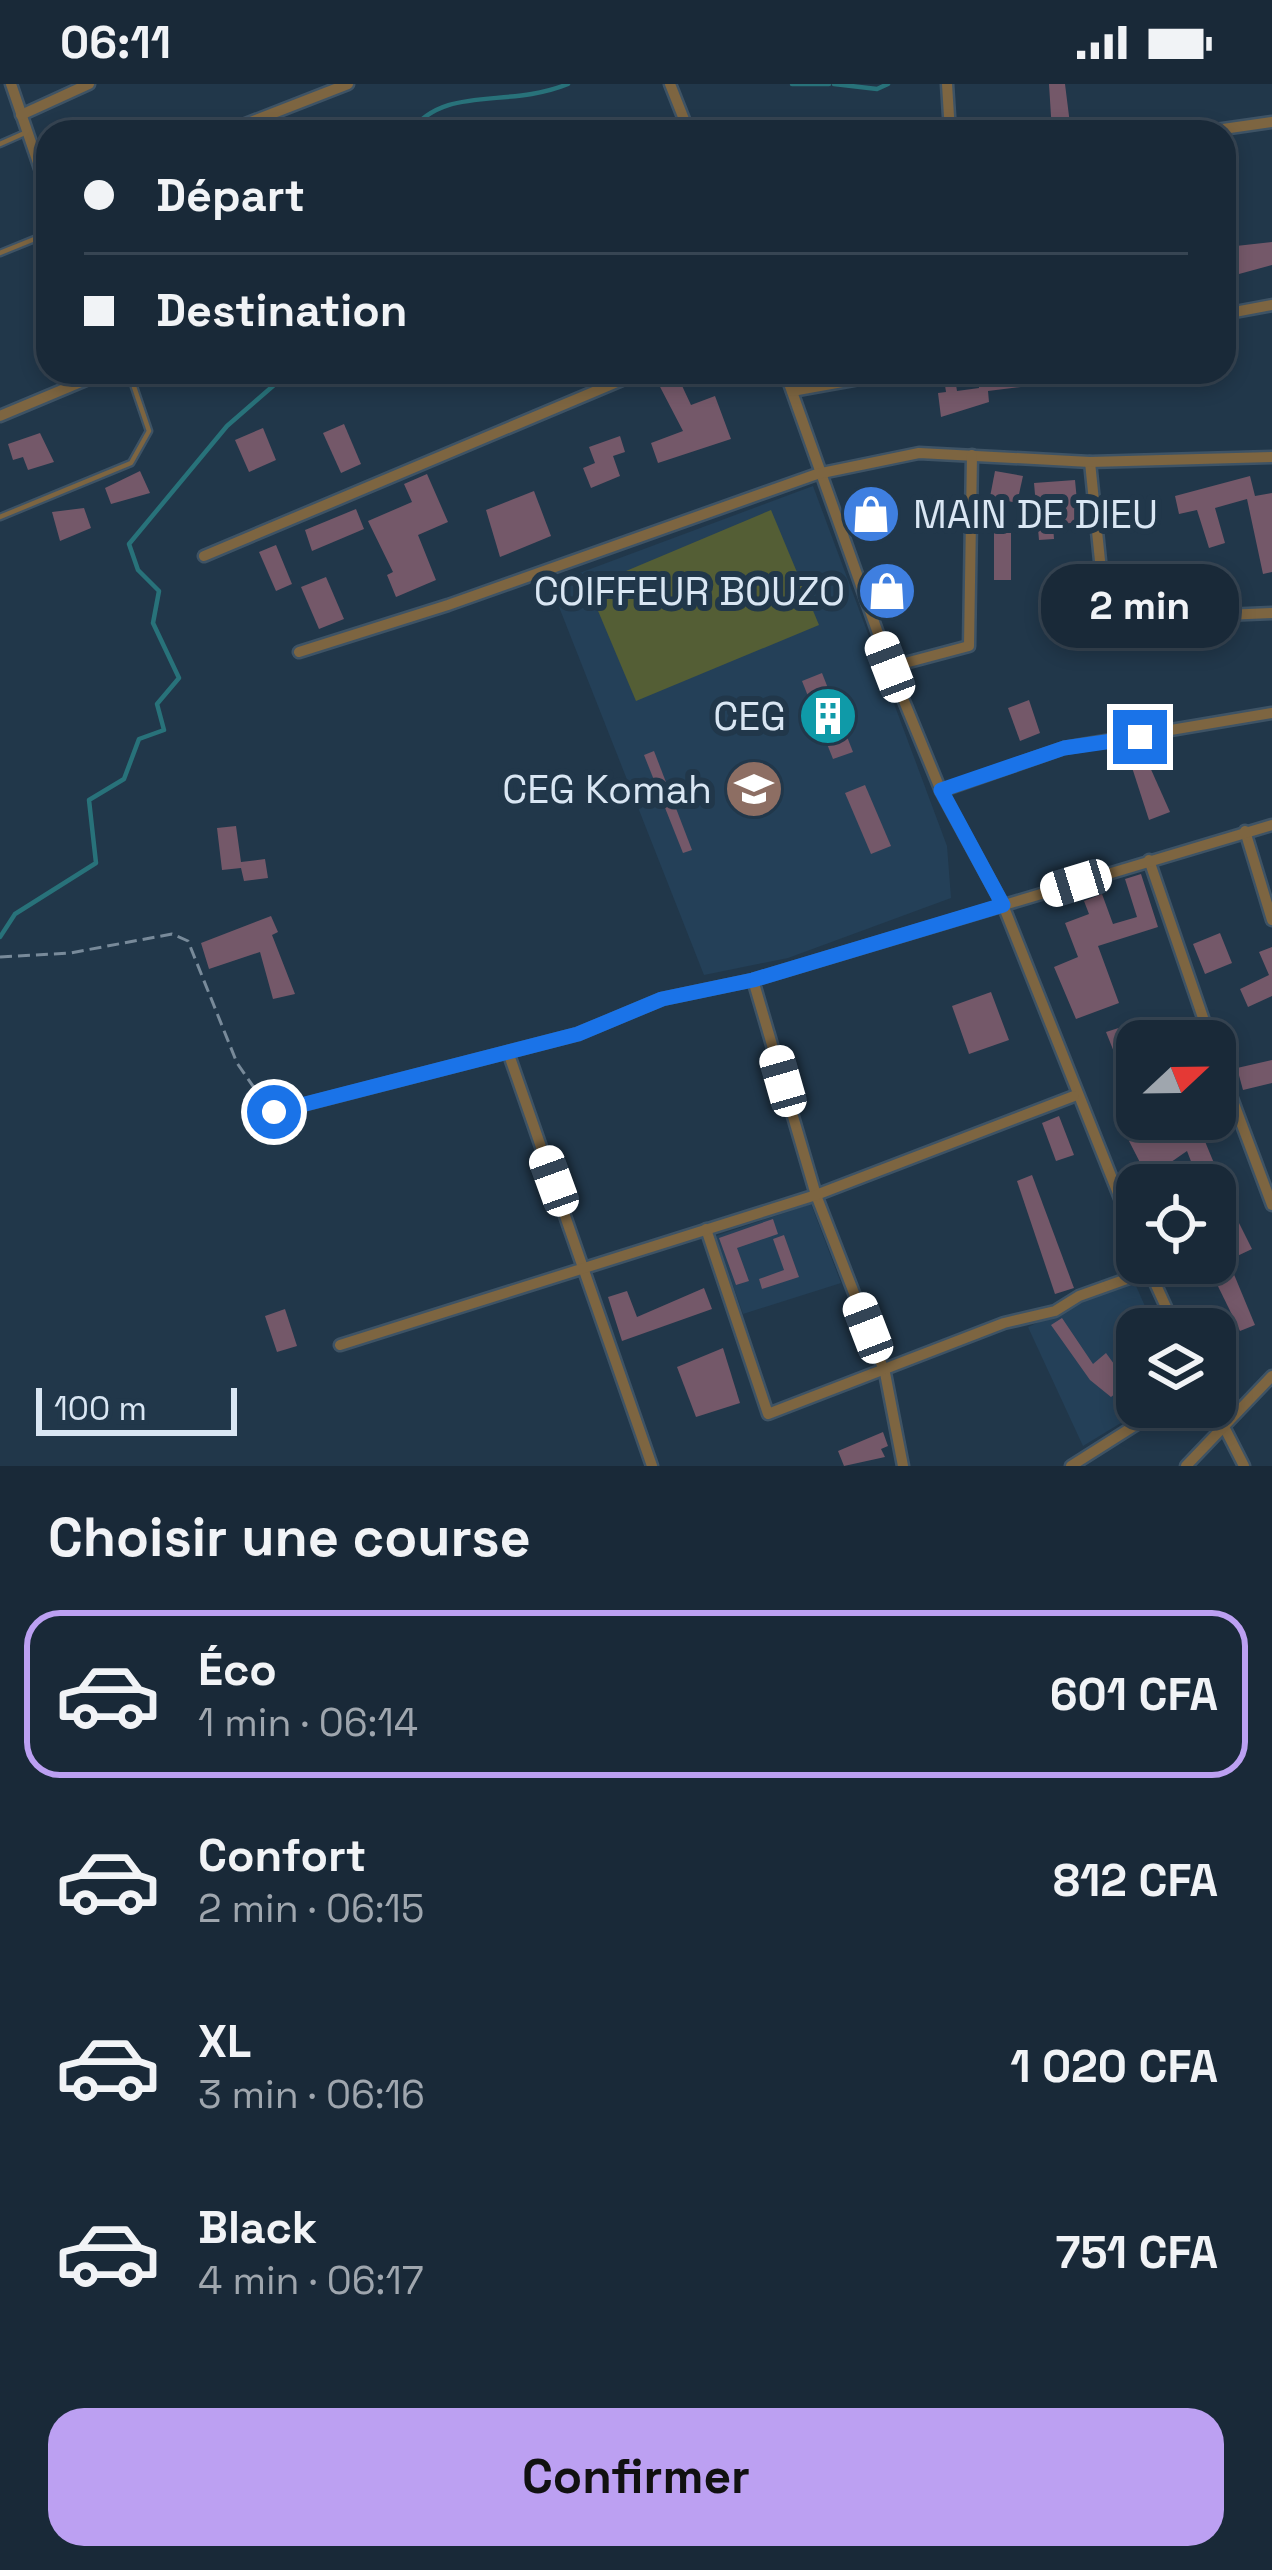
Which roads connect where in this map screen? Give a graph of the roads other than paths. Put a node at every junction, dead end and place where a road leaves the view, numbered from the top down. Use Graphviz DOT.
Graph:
graph roads {
  1 [pos="11,84"];
  2 [pos="89,84"];
  3 [pos="348,84"];
  4 [pos="670,84"];
  5 [pos="946,84"];
  6 [pos="21,115"];
  7 [pos="256,120"];
  8 [pos="684,120"];
  9 [pos="949,120"];
  10 [pos="1272,122"];
  11 [pos="1236,127"];
  12 [pos="27,132"];
  13 [pos="0,143"];
  14 [pos="36,154"];
  15 [pos="36,238"];
  16 [pos="0,253"];
  17 [pos="1272,305"];
  18 [pos="1236,312"];
  19 [pos="76,384"];
  20 [pos="133,384"];
  21 [pos="612,384"];
  22 [pos="789,384"];
  23 [pos="831,384"];
  24 [pos="792,391"];
  25 [pos="0,416"];
  26 [pos="973,455"];
  27 [pos="1272,458"];
  28 [pos="1090,462"];
  29 [pos="817,474"];
  30 [pos="0,517"];
  31 [pos="204,556"];
  32 [pos="1272,613"];
  33 [pos="299,652"];
  34 [pos="890,667"];
  35 [pos="1272,713"];
  36 [pos="941,790"];
  37 [pos="1272,825"];
  38 [pos="1245,831"];
  39 [pos="1149,860"];
  40 [pos="1003,905"];
  41 [pos="1272,920"];
  42 [pos="753,980"];
  43 [pos="1204,1020"];
  44 [pos="508,1052"];
  45 [pos="1074,1096"];
  46 [pos="1236,1109"];
  47 [pos="274,1112"];
  48 [pos="1116,1193"];
  49 [pos="815,1195"];
  50 [pos="1272,1205"];
  51 [pos="706,1229"];
  52 [pos="584,1268"];
  53 [pos="1116,1280"];
  54 [pos="340,1345"];
  55 [pos="885,1373"];
  56 [pos="1272,1376"];
  57 [pos="1236,1412"];
  58 [pos="1131,1428"];
  59 [pos="1220,1428"];
  60 [pos="1225,1428"];
  61 [pos="652,1466"];
  62 [pos="903,1466"];
  63 [pos="1071,1466"];
  64 [pos="1186,1466"];
  65 [pos="1244,1466"];
  1 -- 6 [label="street"];
  2 -- 6 [label="street"];
  3 -- 7 [label="street"];
  4 -- 8 [label="street"];
  5 -- 9 [label="street"];
  6 -- 12 [label="street"];
  10 -- 11 [label="street"];
  12 -- 13 [label="lane"];
  12 -- 14 [label="street"];
  15 -- 16 [label="lane"];
  17 -- 18 [label="street"];
  19 -- 25 [label="street"];
  20 -- 30 [label="lane"];
  21 -- 31 [label="street"];
  22 -- 24 [label="street"];
  23 -- 24 [label="street"];
  24 -- 29 [label="street"];
  26 -- 28 [label="street"];
  26 -- 29 [label="street"];
  26 -- 34 [label="street"];
  27 -- 28 [label="street"];
  28 -- 32 [label="street"];
  29 -- 33 [label="street"];
  29 -- 34 [label="street"];
  34 -- 36 [label="street"];
  35 -- 36 [label="street"];
  36 -- 40 [label="street"];
  37 -- 38 [label="street"];
  38 -- 39 [label="street"];
  38 -- 41 [label="street"];
  39 -- 40 [label="street"];
  39 -- 43 [label="street"];
  40 -- 42 [label="street"];
  40 -- 45 [label="street"];
  42 -- 44 [label="street"];
  42 -- 49 [label="street"];
  44 -- 47 [label="street"];
  44 -- 52 [label="street"];
  45 -- 48 [label="street"];
  45 -- 49 [label="street"];
  46 -- 50 [label="street"];
  49 -- 51 [label="street"];
  49 -- 55 [label="street"];
  51 -- 52 [label="street"];
  51 -- 55 [label="street"];
  52 -- 54 [label="street"];
  52 -- 61 [label="street"];
  53 -- 55 [label="street"];
  55 -- 62 [label="street"];
  56 -- 57 [label="street"];
  58 -- 63 [label="street"];
  59 -- 64 [label="street"];
  60 -- 65 [label="street"];
}
